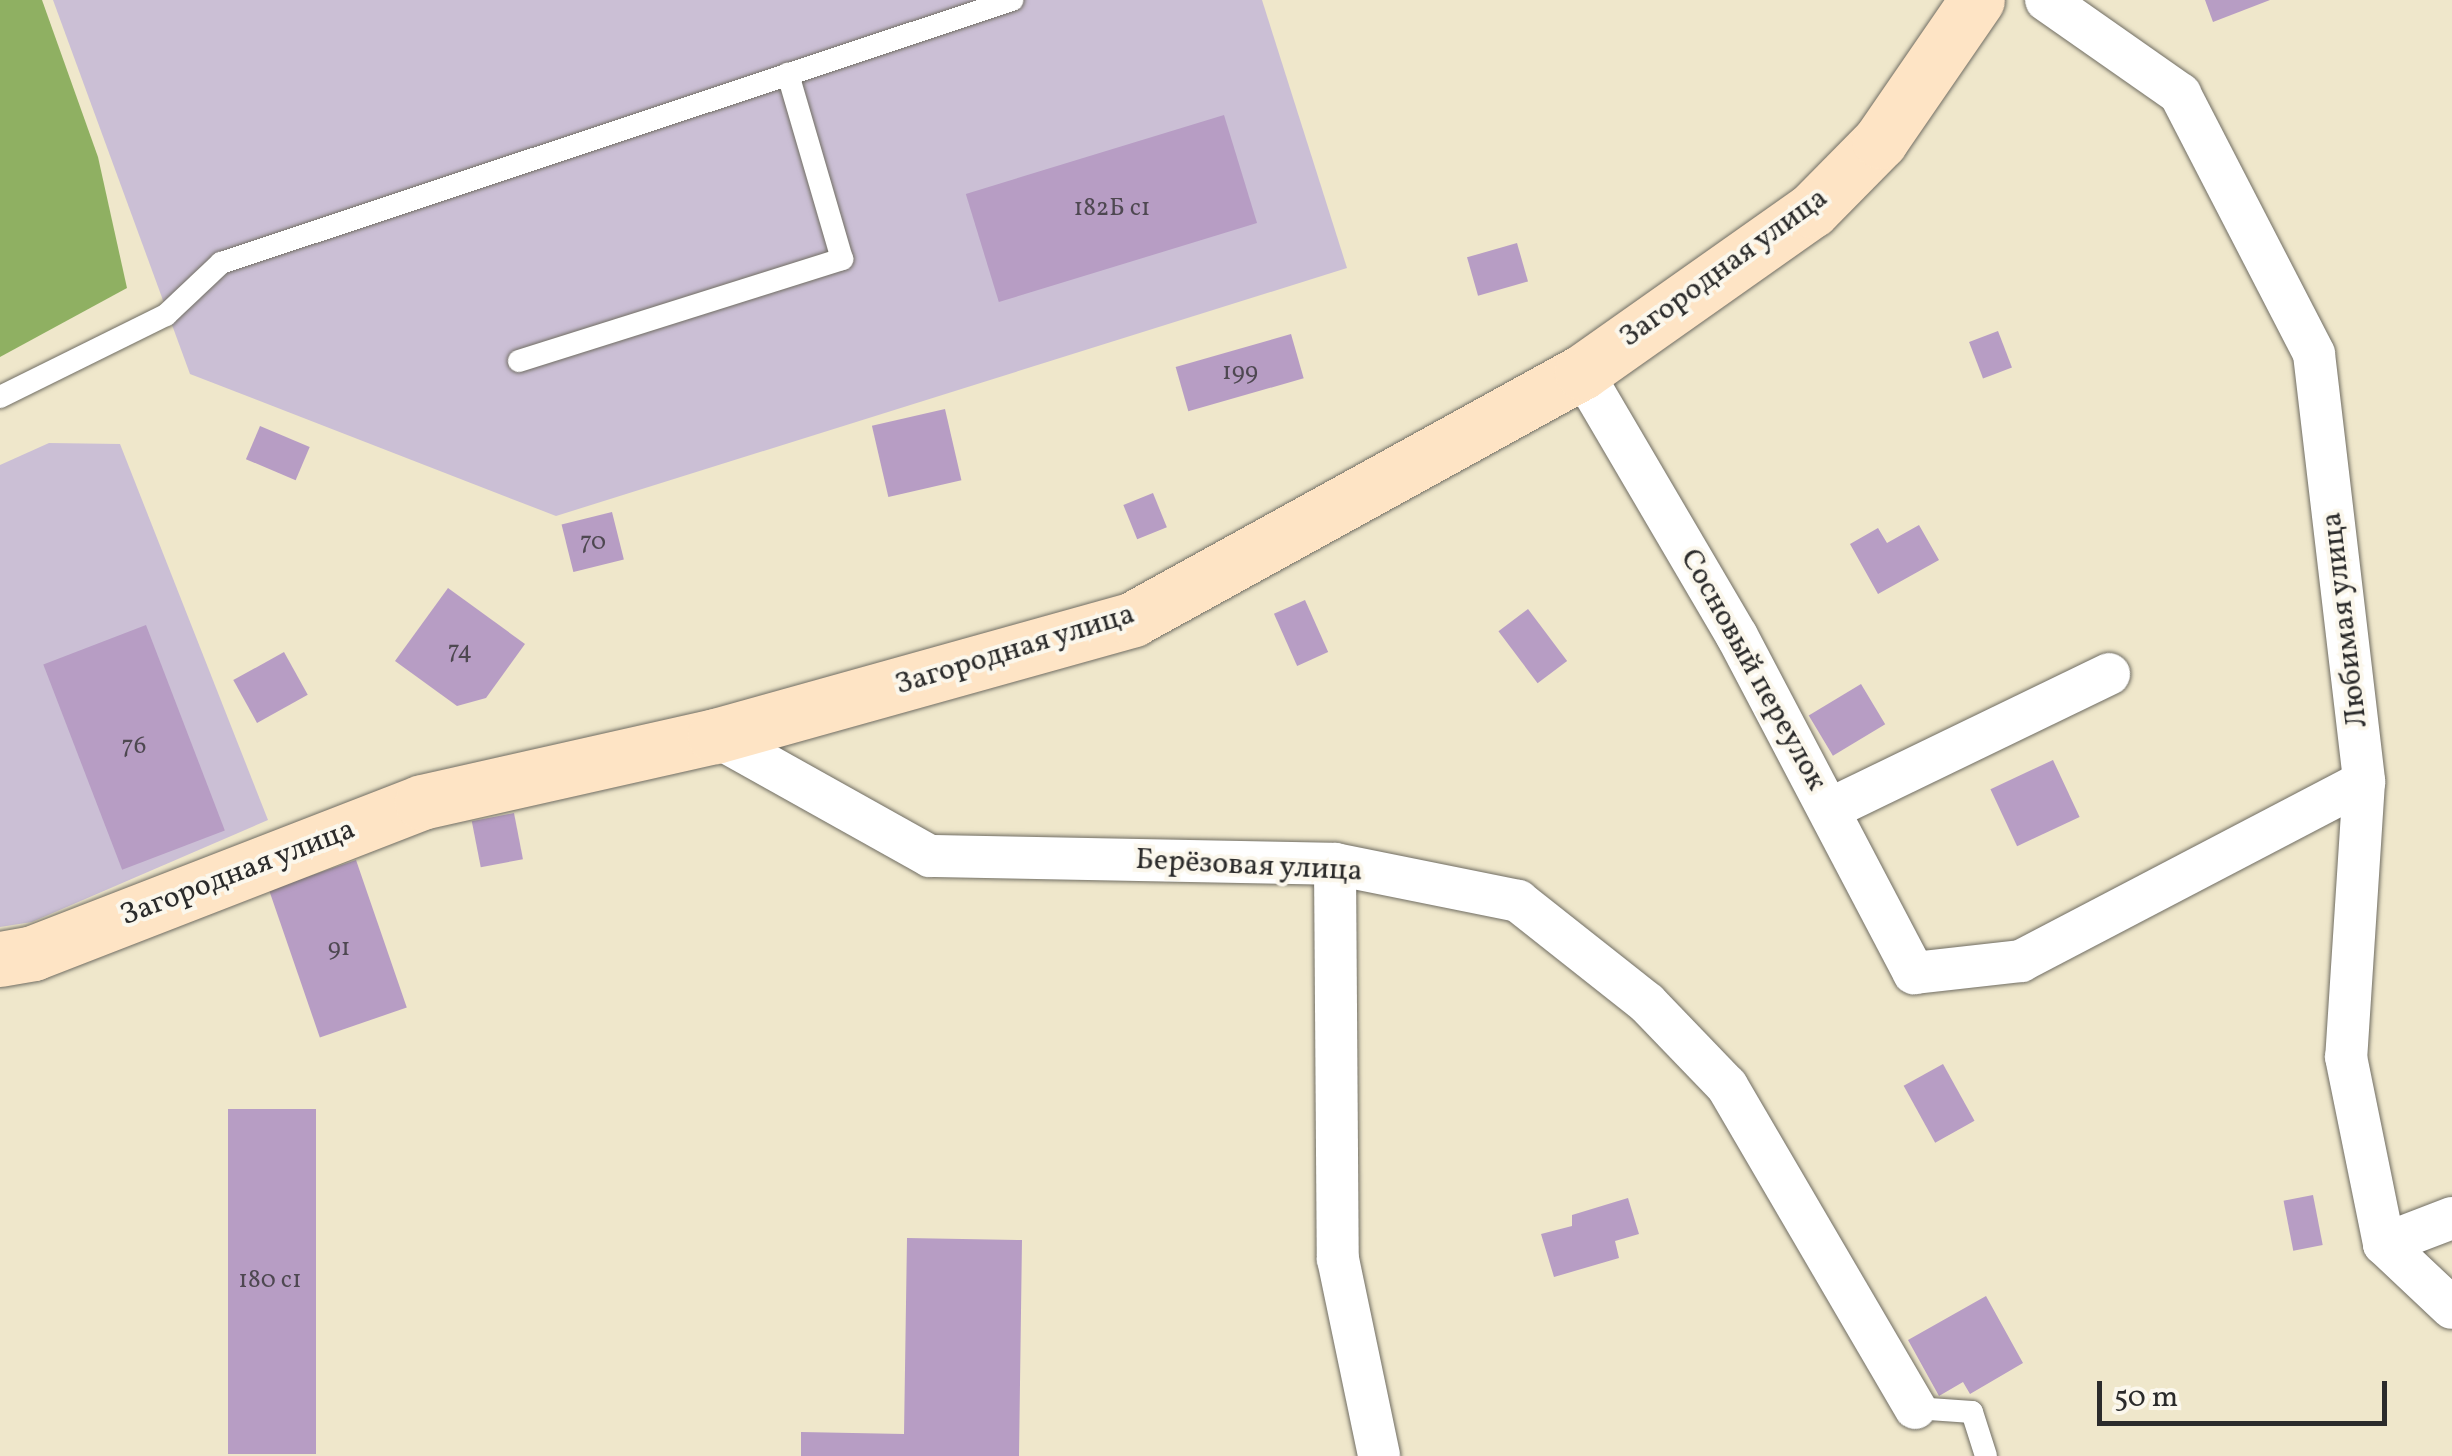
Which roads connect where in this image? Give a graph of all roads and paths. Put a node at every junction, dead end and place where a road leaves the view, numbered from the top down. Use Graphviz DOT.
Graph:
graph roads {
  1 [pos="1012,0"];
  2 [pos="1977,0"];
  3 [pos="2046,0"];
  4 [pos="788,74"];
  5 [pos="519,361"];
  6 [pos="1582,372"];
  7 [pos="0,398"];
  8 [pos="2109,674"];
  9 [pos="714,736"];
  10 [pos="2364,782"];
  11 [pos="1830,809"];
  12 [pos="1335,864"];
  13 [pos="0,959"];
  14 [pos="2452,1218"];
  15 [pos="2384,1244"];
  16 [pos="2452,1308"];
  17 [pos="1914,1408"];
  18 [pos="1379,1456"];
  19 [pos="1986,1456"];
  1 -- 4 [label="lane"];
  2 -- 6 [label="street, Загородная улица"];
  3 -- 10 [label="street, Любимая улица"];
  4 -- 5 [label="lane"];
  4 -- 7 [label="lane"];
  6 -- 9 [label="street, Загородная улица"];
  6 -- 11 [label="street, Сосновый переулок"];
  8 -- 11 [label="street"];
  9 -- 12 [label="street, Берёзовая улица"];
  9 -- 13 [label="street, Загородная улица"];
  10 -- 11 [label="street, Сосновый переулок"];
  10 -- 15 [label="street, Любимая улица"];
  12 -- 17 [label="street, Берёзовая улица"];
  12 -- 18 [label="street"];
  14 -- 15 [label="street"];
  15 -- 16 [label="street"];
  17 -- 19 [label="lane"];
}
